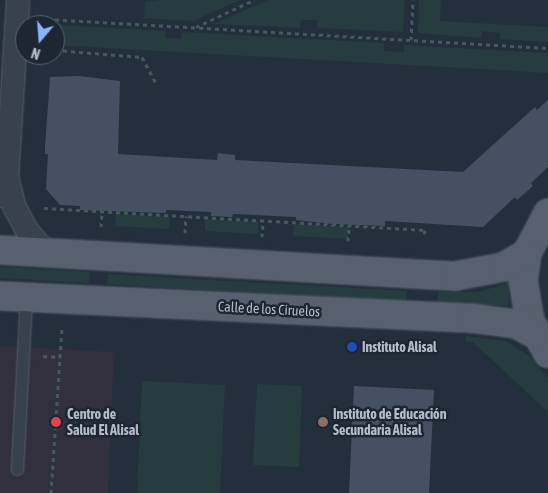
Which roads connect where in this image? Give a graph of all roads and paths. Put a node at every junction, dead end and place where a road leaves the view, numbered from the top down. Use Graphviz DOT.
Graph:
graph roads {
  1 [pos="18,0"];
  2 [pos="254,0"];
  3 [pos="413,0"];
  4 [pos="65,20"];
  5 [pos="194,28"];
  6 [pos="411,40"];
  7 [pos="548,48"];
  8 [pos="65,51"];
  9 [pos="157,85"];
  10 [pos="4,187"];
  11 [pos="44,208"];
  12 [pos="102,211"];
  13 [pos="548,213"];
  14 [pos="186,216"];
  15 [pos="264,221"];
  16 [pos="349,226"];
  17 [pos="101,228"];
  18 [pos="185,234"];
  19 [pos="424,235"];
  20 [pos="262,237"];
  21 [pos="348,241"];
  22 [pos="0,250"];
  23 [pos="527,252"];
  24 [pos="46,253"];
  25 [pos="13,296"];
  26 [pos="62,327"];
  27 [pos="542,343"];
  28 [pos="17,469"];
  29 [pos="51,493"];
  1 -- 10 [label="street"];
  2 -- 5 [label="path"];
  3 -- 6 [label="path"];
  4 -- 5 [label="path"];
  5 -- 6 [label="path"];
  6 -- 7 [label="path"];
  8 -- 9 [label="path"];
  10 -- 24 [label="street"];
  11 -- 12 [label="path"];
  12 -- 14 [label="path"];
  12 -- 17 [label="path"];
  13 -- 23 [label="main road"];
  14 -- 15 [label="path"];
  14 -- 18 [label="path"];
  15 -- 16 [label="path"];
  15 -- 20 [label="path"];
  16 -- 19 [label="path"];
  16 -- 21 [label="path"];
  22 -- 24 [label="main road"];
  23 -- 24 [label="main road"];
  23 -- 27 [label="main road"];
  25 -- 27 [label="main road, Calle de los Ciruelos"];
  25 -- 28 [label="lane"];
  26 -- 29 [label="path"];
}
